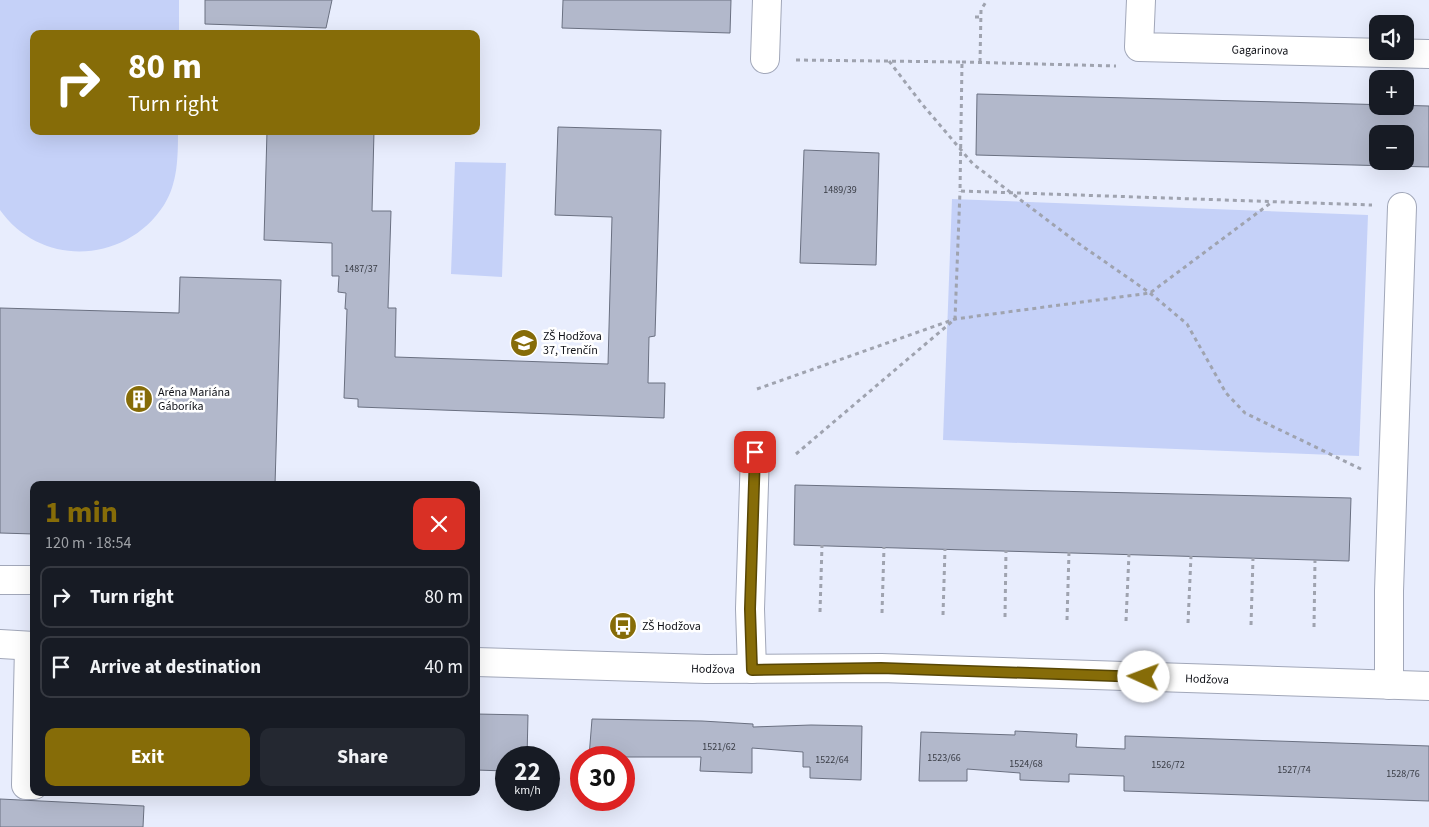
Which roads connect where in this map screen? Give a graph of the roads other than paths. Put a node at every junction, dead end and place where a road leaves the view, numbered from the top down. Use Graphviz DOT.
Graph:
graph roads {
  1 [pos="767,0"];
  2 [pos="1141,0"];
  3 [pos="1429,54"];
  4 [pos="765,59"];
  5 [pos="1402,206"];
  6 [pos="755,452"];
  7 [pos="0,580"];
  8 [pos="30,580"];
  9 [pos="0,644"];
  10 [pos="30,646"];
  11 [pos="480,662"];
  12 [pos="752,670"];
  13 [pos="1389,685"];
  14 [pos="1429,686"];
  15 [pos="30,692"];
  16 [pos="30,785"];
  1 -- 4 [label="street"];
  2 -- 3 [label="street, Gagarinova"];
  5 -- 13 [label="street"];
  6 -- 12 [label="street"];
  7 -- 8 [label="street"];
  9 -- 10 [label="street"];
  11 -- 12 [label="street, Hodžova"];
  12 -- 13 [label="street, Hodžova"];
  13 -- 14 [label="street, Hodžova"];
  15 -- 16 [label="street"];
}
